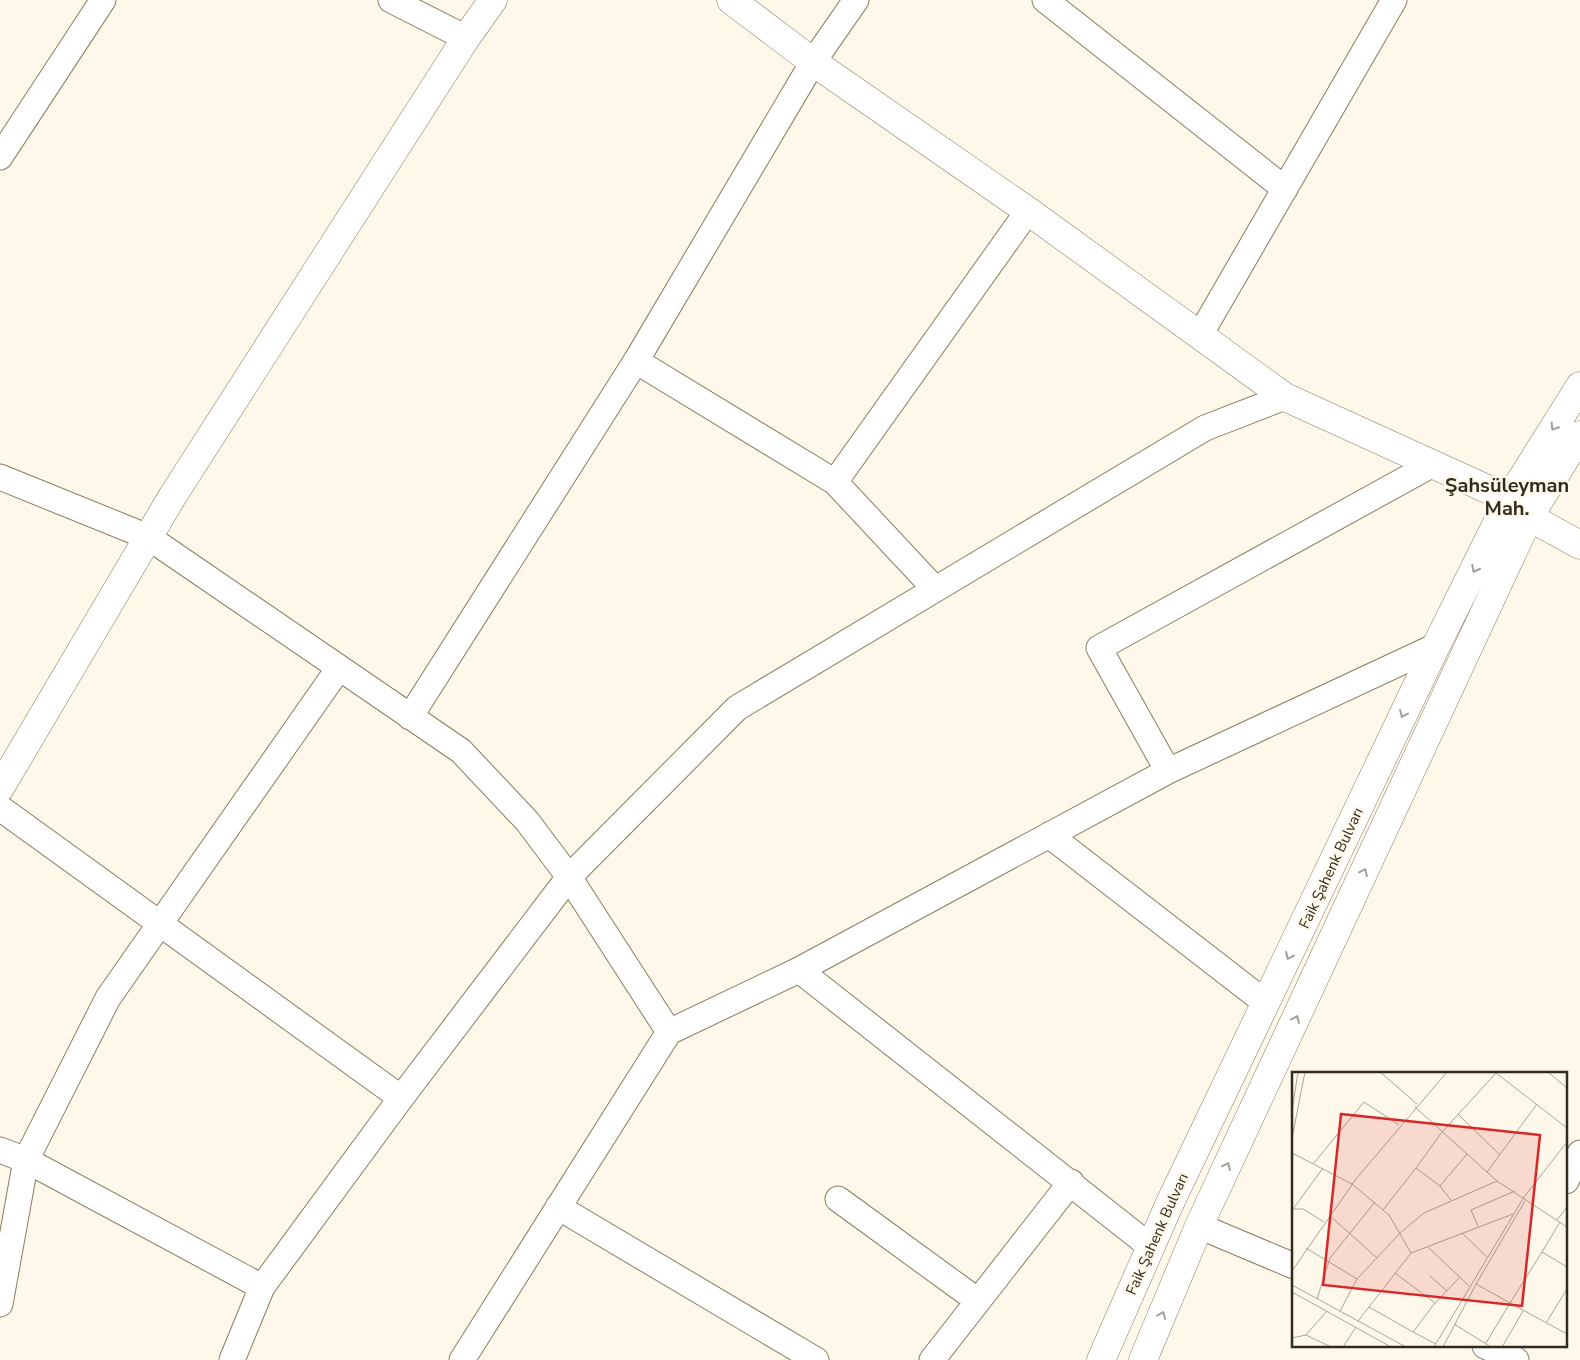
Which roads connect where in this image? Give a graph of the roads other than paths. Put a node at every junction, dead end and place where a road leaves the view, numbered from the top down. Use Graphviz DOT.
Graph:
graph roads {
  1 [pos="103,0"];
  2 [pos="391,0"];
  3 [pos="493,0"];
  4 [pos="730,0"];
  5 [pos="856,0"];
  6 [pos="1045,0"];
  7 [pos="1394,0"];
  8 [pos="466,38"];
  9 [pos="813,62"];
  10 [pos="0,157"];
  11 [pos="1285,189"];
  12 [pos="1028,211"];
  13 [pos="1200,335"];
  14 [pos="636,361"];
  15 [pos="1580,386"];
  16 [pos="1286,397"];
  17 [pos="1580,435"];
  18 [pos="1433,464"];
  19 [pos="0,477"];
  20 [pos="835,482"];
  21 [pos="1509,499"];
  22 [pos="1529,517"];
  23 [pos="148,537"];
  24 [pos="1580,545"];
  25 [pos="935,589"];
  26 [pos="1436,646"];
  27 [pos="339,668"];
  28 [pos="410,717"];
  29 [pos="1168,771"];
  30 [pos="0,788"];
  31 [pos="0,808"];
  32 [pos="1049,835"];
  33 [pos="569,877"];
  34 [pos="160,924"];
  35 [pos="799,970"];
  36 [pos="1266,1004"];
  37 [pos="669,1032"];
  38 [pos="401,1098"];
  39 [pos="0,1150"];
  40 [pos="1580,1153"];
  41 [pos="26,1160"];
  42 [pos="1568,1177"];
  43 [pos="1071,1182"];
  44 [pos="838,1199"];
  45 [pos="558,1207"];
  46 [pos="1199,1226"];
  47 [pos="1151,1247"];
  48 [pos="1292,1265"];
  49 [pos="262,1287"];
  50 [pos="978,1301"];
  51 [pos="0,1304"];
  52 [pos="1483,1348"];
  53 [pos="1489,1348"];
  54 [pos="232,1360"];
  55 [pos="462,1360"];
  56 [pos="816,1360"];
  57 [pos="932,1360"];
  58 [pos="1101,1360"];
  59 [pos="1143,1360"];
  60 [pos="1478,1360"];
  61 [pos="1516,1360"];
  1 -- 10 [label="street"];
  2 -- 8 [label="street"];
  3 -- 8 [label="main road"];
  4 -- 9 [label="main road"];
  5 -- 9 [label="street"];
  6 -- 11 [label="street"];
  7 -- 11 [label="street"];
  8 -- 23 [label="main road"];
  9 -- 12 [label="main road"];
  9 -- 14 [label="street"];
  11 -- 13 [label="street"];
  12 -- 13 [label="main road"];
  12 -- 20 [label="street"];
  13 -- 16 [label="main road"];
  14 -- 20 [label="street"];
  14 -- 28 [label="street"];
  15 -- 21 [label="main road, Faik Şahenk Bulvarı, one-way"];
  16 -- 18 [label="main road"];
  16 -- 25 [label="street"];
  17 -- 22 [label="main road"];
  18 -- 21 [label="main road"];
  18 -- 29 [label="street"];
  19 -- 23 [label="street"];
  20 -- 25 [label="street"];
  21 -- 22 [label="main road"];
  21 -- 26 [label="main road, Faik Şahenk Bulvarı, one-way"];
  22 -- 24 [label="main road"];
  46 -- 22 [label="main road, one-way"];
  23 -- 27 [label="street"];
  23 -- 30 [label="main road"];
  25 -- 33 [label="street"];
  26 -- 29 [label="street"];
  26 -- 36 [label="main road, Faik Şahenk Bulvarı, one-way"];
  27 -- 28 [label="street"];
  27 -- 34 [label="street"];
  28 -- 33 [label="street"];
  29 -- 32 [label="street"];
  31 -- 34 [label="street"];
  32 -- 35 [label="street"];
  32 -- 36 [label="street"];
  33 -- 37 [label="street"];
  33 -- 38 [label="street"];
  34 -- 38 [label="street"];
  34 -- 41 [label="street"];
  35 -- 37 [label="street"];
  35 -- 43 [label="street"];
  36 -- 47 [label="main road, Faik Şahenk Bulvarı"];
  37 -- 45 [label="street"];
  38 -- 49 [label="street"];
  39 -- 41 [label="street"];
  40 -- 42 [label="street"];
  41 -- 49 [label="street"];
  41 -- 51 [label="street"];
  43 -- 47 [label="street"];
  43 -- 50 [label="street"];
  44 -- 50 [label="street"];
  45 -- 55 [label="street"];
  45 -- 56 [label="street"];
  46 -- 48 [label="street"];
  59 -- 46 [label="main road, one-way"];
  47 -- 58 [label="main road, Faik Şahenk Bulvarı"];
  49 -- 54 [label="street"];
  50 -- 57 [label="street"];
  52 -- 60 [label="street"];
  53 -- 61 [label="street"];
}
